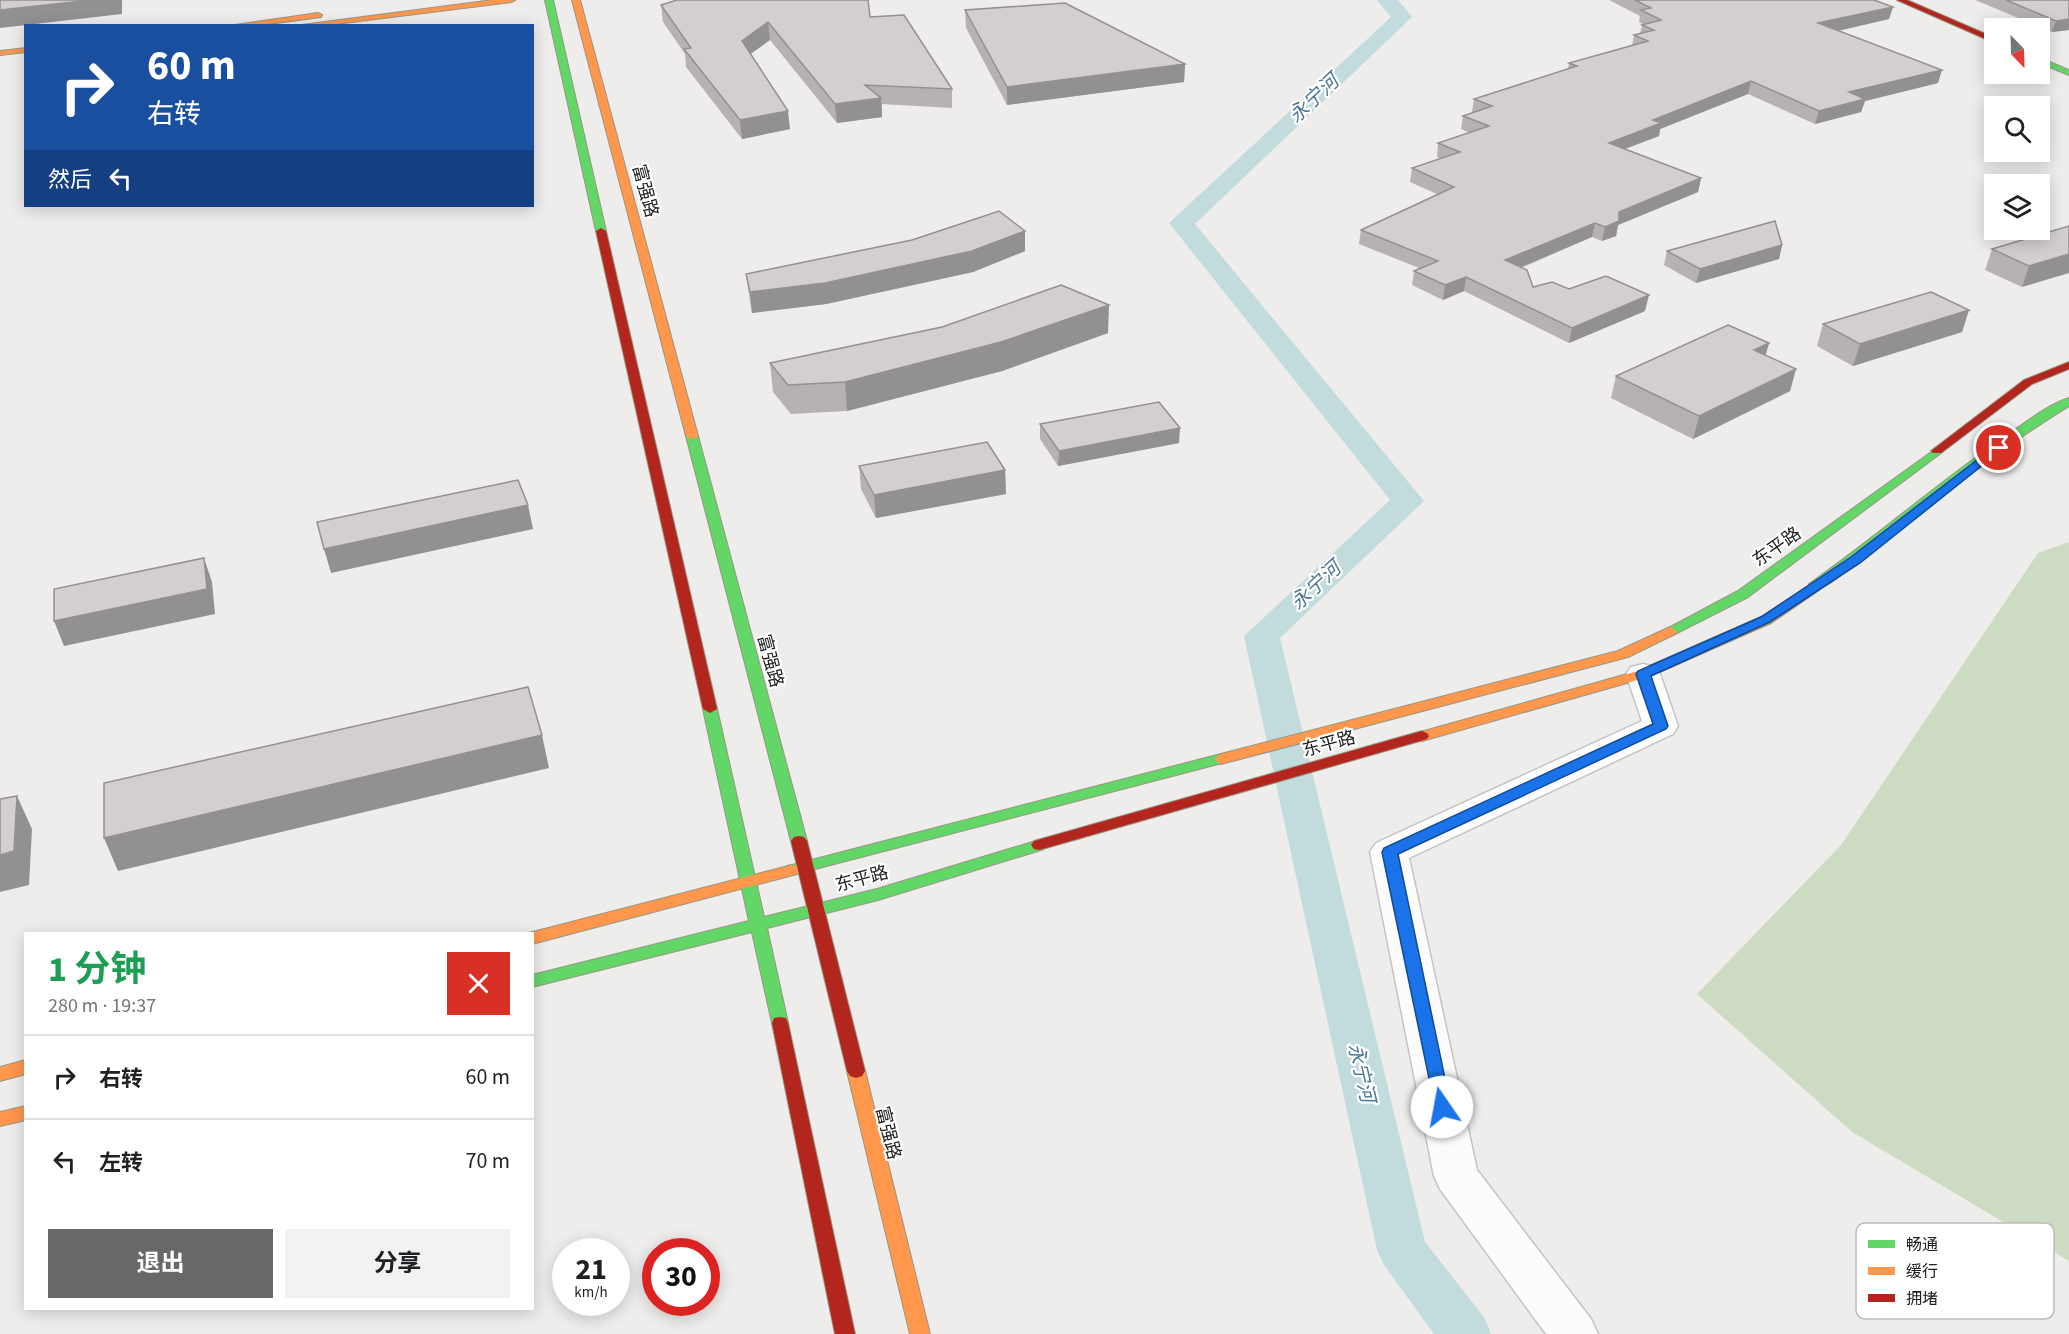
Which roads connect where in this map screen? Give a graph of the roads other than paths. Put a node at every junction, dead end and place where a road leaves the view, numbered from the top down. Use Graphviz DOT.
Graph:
graph roads {
  1 [pos="445,0"];
  2 [pos="511,0"];
  3 [pos="549,0"];
  4 [pos="576,0"];
  5 [pos="1901,0"];
  6 [pos="1921,0"];
  7 [pos="247,24"];
  8 [pos="313,24"];
  9 [pos="1984,27"];
  10 [pos="1984,36"];
  11 [pos="24,50"];
  12 [pos="0,53"];
  13 [pos="2050,56"];
  14 [pos="24,58"];
  15 [pos="0,61"];
  16 [pos="2050,64"];
  17 [pos="2069,64"];
  18 [pos="2069,73"];
  19 [pos="2069,364"];
  20 [pos="2069,400"];
  21 [pos="1643,674"];
  22 [pos="806,868"];
  23 [pos="750,882"];
  24 [pos="815,910"];
  25 [pos="759,923"];
  26 [pos="534,937"];
  27 [pos="534,980"];
  28 [pos="24,1068"];
  29 [pos="0,1074"];
  30 [pos="24,1113"];
  31 [pos="0,1119"];
  32 [pos="845,1334"];
  33 [pos="920,1334"];
  34 [pos="1574,1334"];
  1 -- 7 [label="main road"];
  2 -- 8 [label="main road"];
  3 -- 23 [label="main road"];
  4 -- 22 [label="main road, 富强路"];
  5 -- 10 [label="main road"];
  6 -- 9 [label="main road"];
  11 -- 12 [label="main road"];
  13 -- 17 [label="main road"];
  14 -- 15 [label="main road"];
  16 -- 18 [label="main road"];
  19 -- 22 [label="main road, 东平路"];
  20 -- 21 [label="main road, 东平路"];
  21 -- 24 [label="main road, 东平路"];
  21 -- 34 [label="street"];
  22 -- 23 [label="main road, 东平路"];
  22 -- 24 [label="main road, 富强路"];
  23 -- 25 [label="main road"];
  23 -- 26 [label="main road, 东平路"];
  24 -- 25 [label="main road, 东平路"];
  24 -- 33 [label="main road, 富强路"];
  25 -- 27 [label="main road, 东平路"];
  25 -- 32 [label="main road"];
  28 -- 29 [label="main road"];
  30 -- 31 [label="main road"];
}
